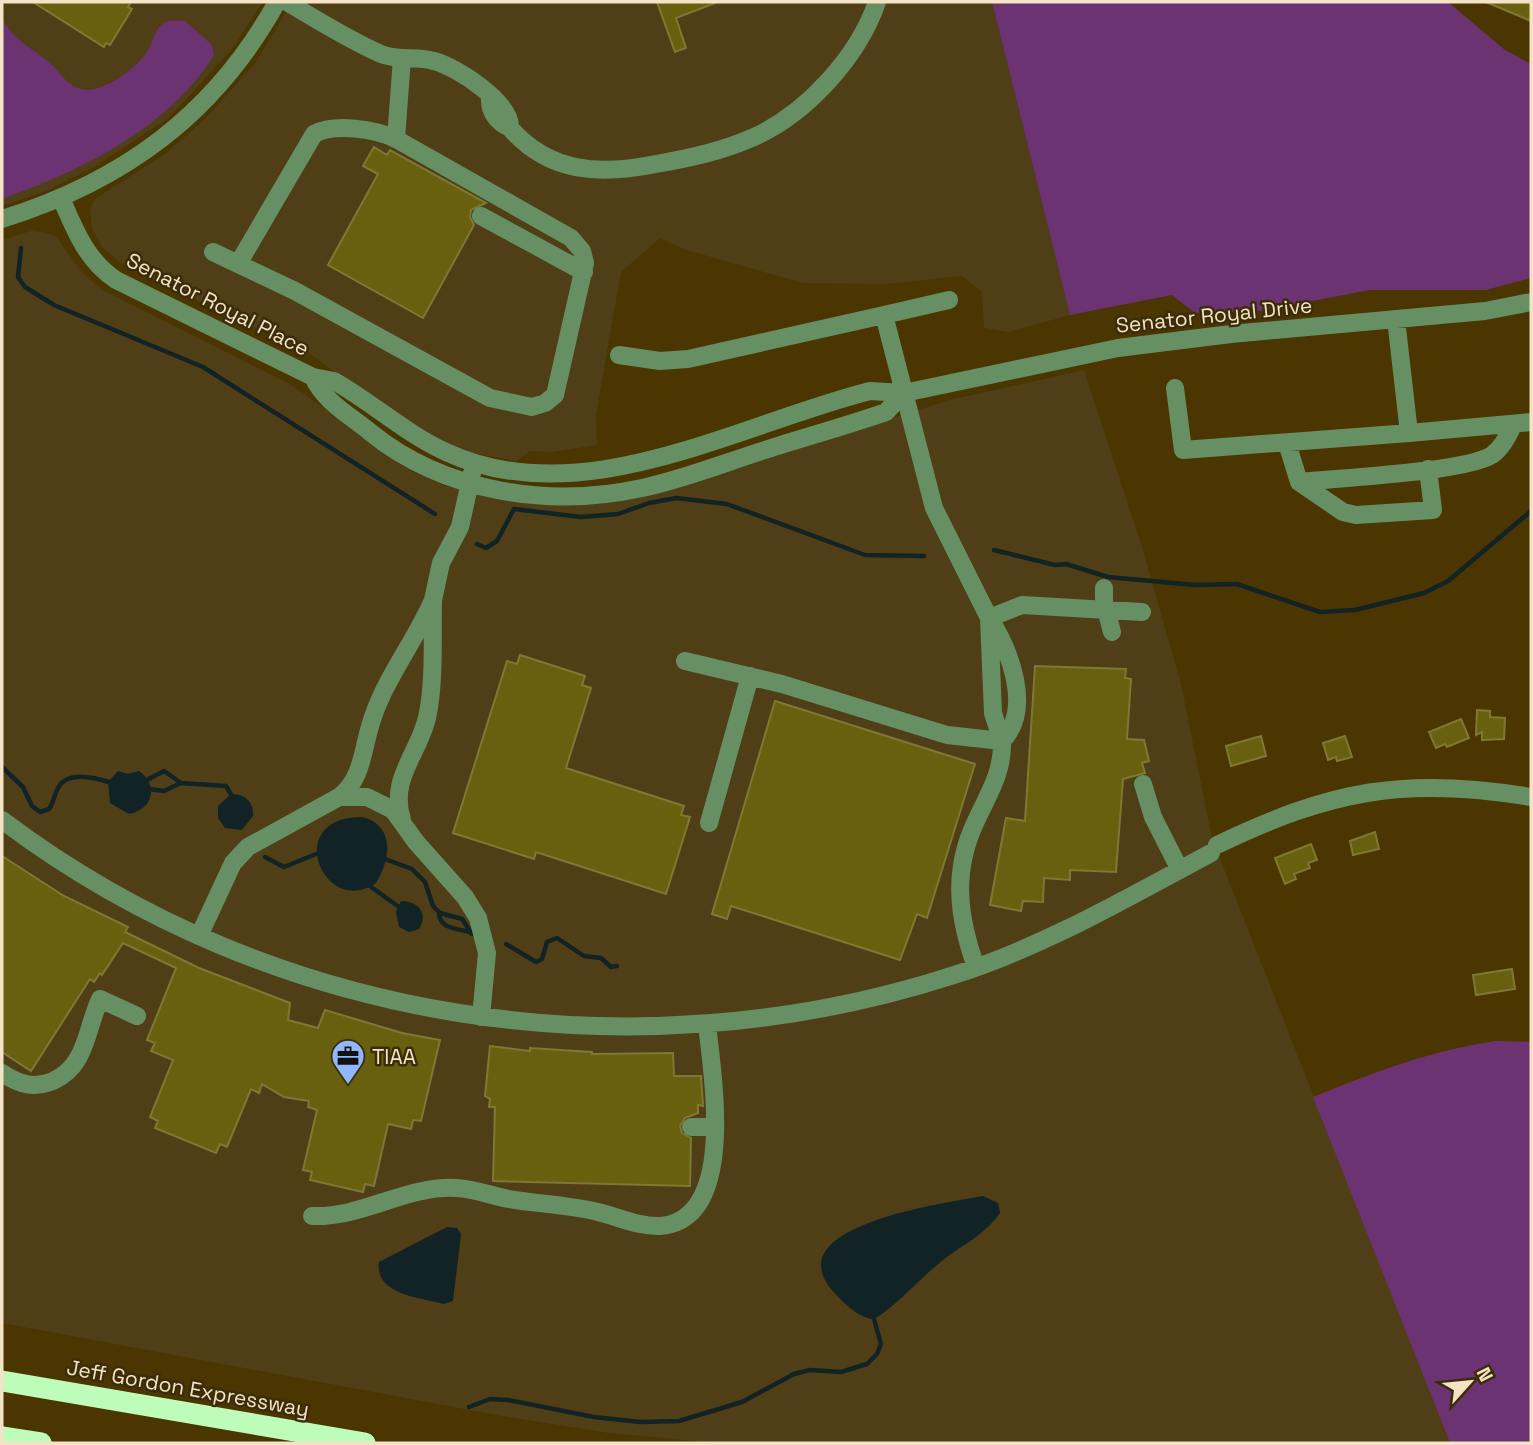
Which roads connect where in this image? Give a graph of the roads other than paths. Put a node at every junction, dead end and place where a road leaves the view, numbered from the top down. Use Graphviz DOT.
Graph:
graph roads {
  1 [pos="278,2"];
  2 [pos="287,2"];
  3 [pos="877,2"];
  4 [pos="402,58"];
  5 [pos="396,139"];
  6 [pos="61,198"];
  7 [pos="523,213"];
  8 [pos="481,216"];
  9 [pos="2,219"];
  10 [pos="512,233"];
  11 [pos="213,252"];
  12 [pos="238,264"];
  13 [pos="584,272"];
  14 [pos="949,300"];
  15 [pos="1531,302"];
  16 [pos="884,315"];
  17 [pos="1396,319"];
  18 [pos="619,355"];
  19 [pos="313,377"];
  20 [pos="1175,388"];
  21 [pos="904,393"];
  22 [pos="1522,423"];
  23 [pos="1409,433"];
  24 [pos="1287,443"];
  25 [pos="474,463"];
  26 [pos="1428,468"];
  27 [pos="580,472"];
  28 [pos="1299,482"];
  29 [pos="469,484"];
  30 [pos="561,496"];
  31 [pos="1104,589"];
  32 [pos="433,600"];
  33 [pos="1106,610"];
  34 [pos="1142,612"];
  35 [pos="989,618"];
  36 [pos="1112,632"];
  37 [pos="685,661"];
  38 [pos="750,676"];
  39 [pos="1002,741"];
  40 [pos="1143,784"];
  41 [pos="339,797"];
  42 [pos="1531,797"];
  43 [pos="2,820"];
  44 [pos="709,823"];
  45 [pos="404,826"];
  46 [pos="1180,870"];
  47 [pos="199,936"];
  48 [pos="976,967"];
  49 [pos="137,1016"];
  50 [pos="481,1017"];
  51 [pos="707,1024"];
  52 [pos="2,1073"];
  53 [pos="691,1127"];
  54 [pos="714,1127"];
  55 [pos="312,1216"];
  56 [pos="2,1381"];
  57 [pos="2,1437"];
  58 [pos="41,1443"];
  59 [pos="365,1443"];
  1 -- 6 [label="street"];
  2 -- 4 [label="street"];
  3 -- 4 [label="street"];
  4 -- 5 [label="street"];
  5 -- 7 [label="street"];
  5 -- 12 [label="street"];
  6 -- 9 [label="street"];
  6 -- 19 [label="street, Senator Royal Place"];
  7 -- 10 [label="street"];
  7 -- 13 [label="street"];
  8 -- 10 [label="street"];
  10 -- 13 [label="street"];
  11 -- 12 [label="street"];
  12 -- 13 [label="street"];
  14 -- 16 [label="street"];
  15 -- 17 [label="street, Senator Royal Drive"];
  16 -- 18 [label="street"];
  16 -- 21 [label="street"];
  17 -- 21 [label="street, Senator Royal Drive"];
  17 -- 23 [label="street"];
  19 -- 25 [label="street, Senator Royal Place"];
  19 -- 29 [label="street, Senator Royal Place"];
  20 -- 24 [label="street"];
  21 -- 27 [label="street, Senator Royal Drive"];
  21 -- 30 [label="street, Senator Royal Drive"];
  21 -- 35 [label="street"];
  22 -- 23 [label="street"];
  22 -- 26 [label="street"];
  23 -- 24 [label="street"];
  24 -- 28 [label="street"];
  25 -- 27 [label="street, Senator Royal Place"];
  25 -- 29 [label="street"];
  26 -- 28 [label="street"];
  26 -- 28 [label="street"];
  29 -- 30 [label="street, Senator Royal Place"];
  29 -- 32 [label="street"];
  31 -- 33 [label="street"];
  32 -- 41 [label="street"];
  32 -- 45 [label="street"];
  33 -- 34 [label="street"];
  33 -- 35 [label="street"];
  33 -- 36 [label="street"];
  35 -- 39 [label="street"];
  37 -- 38 [label="street"];
  38 -- 39 [label="street"];
  38 -- 44 [label="street"];
  39 -- 48 [label="street"];
  40 -- 46 [label="street"];
  41 -- 45 [label="street"];
  41 -- 47 [label="street"];
  42 -- 46 [label="street"];
  43 -- 47 [label="street"];
  45 -- 50 [label="street"];
  46 -- 48 [label="street"];
  47 -- 50 [label="street"];
  48 -- 51 [label="street"];
  49 -- 52 [label="street"];
  50 -- 51 [label="street"];
  51 -- 54 [label="street"];
  53 -- 54 [label="street"];
  54 -- 55 [label="street"];
  56 -- 59 [label="highway, Jeff Gordon Expressway"];
  57 -- 58 [label="highway"];
}
